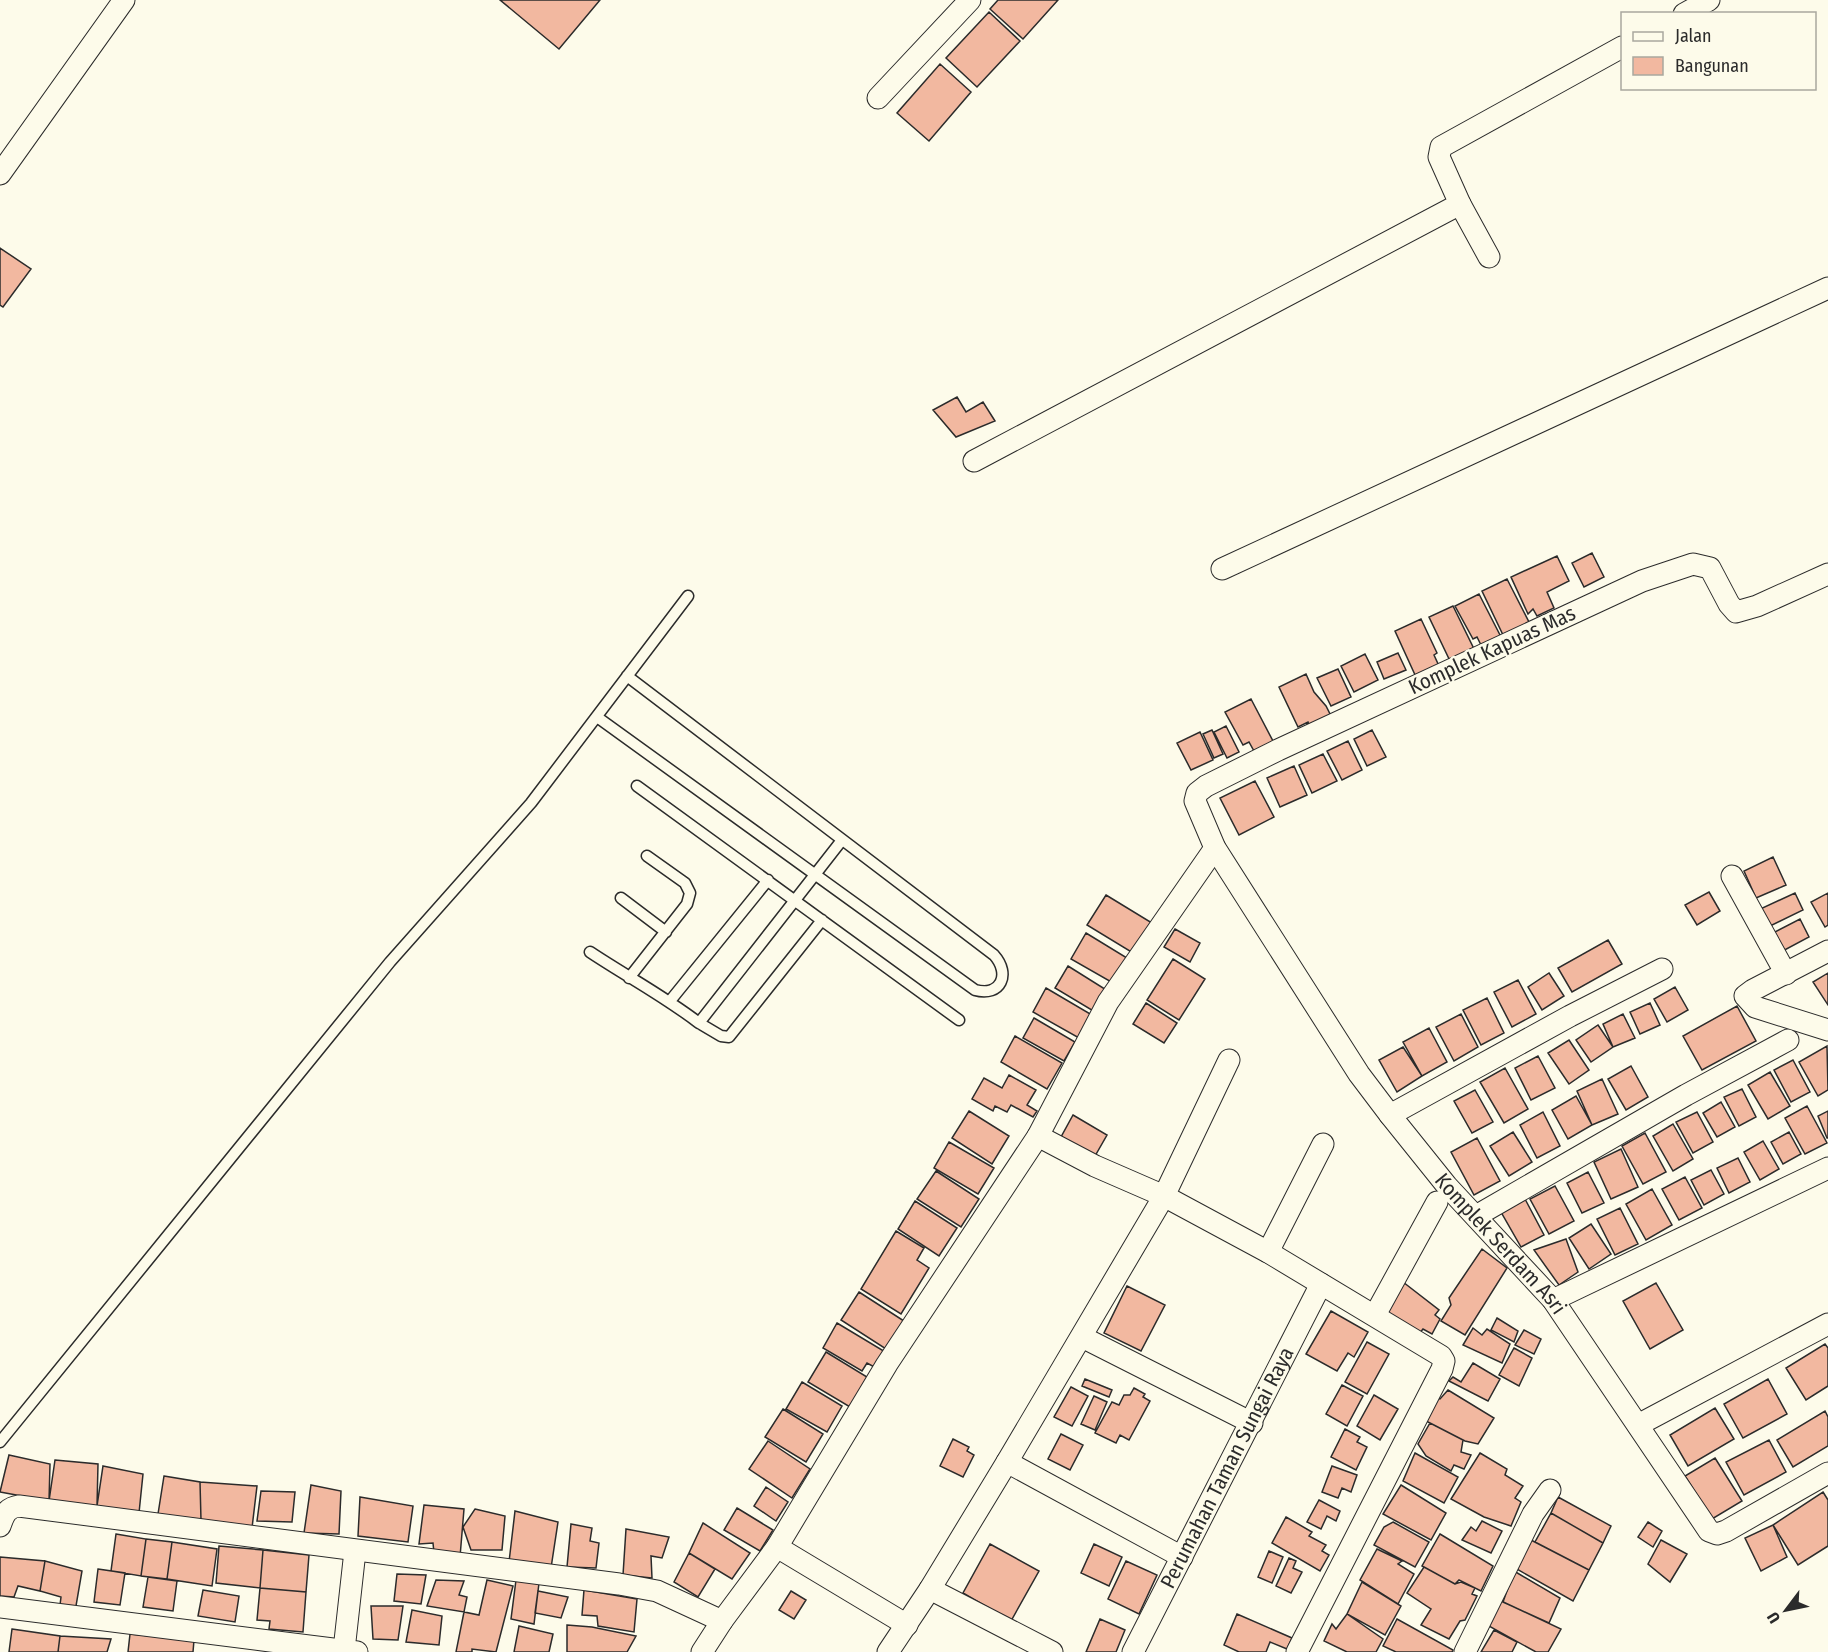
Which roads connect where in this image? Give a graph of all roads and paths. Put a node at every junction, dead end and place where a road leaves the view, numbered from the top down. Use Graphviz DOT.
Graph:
graph roads {
  1 [pos="124,0"];
  2 [pos="970,0"];
  3 [pos="1709,0"];
  4 [pos="1688,12"];
  5 [pos="1621,48"];
  6 [pos="878,98"];
  7 [pos="0,174"];
  8 [pos="1460,204"];
  9 [pos="1489,257"];
  10 [pos="1828,288"];
  11 [pos="974,461"];
  12 [pos="1222,570"];
  13 [pos="1828,574"];
  14 [pos="688,596"];
  15 [pos="627,676"];
  16 [pos="597,717"];
  17 [pos="637,786"];
  18 [pos="842,840"];
  19 [pos="1215,848"];
  20 [pos="647,856"];
  21 [pos="815,874"];
  22 [pos="1732,876"];
  23 [pos="768,880"];
  24 [pos="621,898"];
  25 [pos="795,900"];
  26 [pos="822,920"];
  27 [pos="666,932"];
  28 [pos="1828,951"];
  29 [pos="590,952"];
  30 [pos="1662,969"];
  31 [pos="1786,974"];
  32 [pos="629,978"];
  33 [pos="670,1001"];
  34 [pos="959,1020"];
  35 [pos="699,1023"];
  36 [pos="1828,1030"];
  37 [pos="1788,1040"];
  38 [pos="1229,1060"];
  39 [pos="1390,1115"];
  40 [pos="1038,1136"];
  41 [pos="1323,1144"];
  42 [pos="1828,1168"];
  43 [pos="1164,1196"];
  44 [pos="1437,1202"];
  45 [pos="1476,1215"];
  46 [pos="1268,1252"];
  47 [pos="1321,1284"];
  48 [pos="1553,1300"];
  49 [pos="1375,1315"];
  50 [pos="1828,1324"];
  51 [pos="1082,1336"];
  52 [pos="1252,1423"];
  53 [pos="1638,1425"];
  54 [pos="0,1442"];
  55 [pos="1007,1462"];
  56 [pos="1828,1473"];
  57 [pos="1550,1490"];
  58 [pos="0,1526"];
  59 [pos="777,1547"];
  60 [pos="355,1551"];
  61 [pos="1182,1557"];
  62 [pos="930,1589"];
  63 [pos="0,1607"];
  64 [pos="722,1621"];
  65 [pos="907,1625"];
  66 [pos="350,1651"];
  67 [pos="702,1652"];
  68 [pos="888,1652"];
  69 [pos="1052,1652"];
  70 [pos="1132,1652"];
  71 [pos="1297,1652"];
  72 [pos="1465,1652"];
  1 -- 7 [label="street"];
  2 -- 6 [label="street"];
  3 -- 4 [label="street"];
  5 -- 8 [label="street"];
  8 -- 9 [label="street"];
  8 -- 11 [label="street"];
  10 -- 12 [label="street"];
  13 -- 19 [label="street, Komplek Kapuas Mas"];
  14 -- 15 [label="lane"];
  15 -- 16 [label="lane"];
  15 -- 18 [label="lane"];
  16 -- 21 [label="lane"];
  16 -- 54 [label="lane"];
  17 -- 23 [label="lane"];
  18 -- 21 [label="lane"];
  18 -- 21 [label="lane"];
  19 -- 39 [label="street, Komplek Serdam Asri"];
  19 -- 40 [label="street"];
  20 -- 27 [label="lane"];
  21 -- 25 [label="lane"];
  22 -- 31 [label="street"];
  23 -- 25 [label="lane"];
  23 -- 33 [label="lane"];
  24 -- 27 [label="lane"];
  25 -- 26 [label="lane"];
  25 -- 35 [label="lane"];
  26 -- 34 [label="lane"];
  26 -- 35 [label="lane"];
  27 -- 32 [label="lane"];
  28 -- 31 [label="street"];
  29 -- 32 [label="lane"];
  30 -- 39 [label="street"];
  31 -- 36 [label="street"];
  32 -- 33 [label="lane"];
  33 -- 35 [label="lane"];
  37 -- 45 [label="street"];
  38 -- 43 [label="street"];
  39 -- 45 [label="street, Komplek Serdam Asri"];
  40 -- 43 [label="street"];
  40 -- 59 [label="street"];
  41 -- 46 [label="street"];
  42 -- 48 [label="street"];
  43 -- 46 [label="street"];
  43 -- 51 [label="street"];
  44 -- 49 [label="street"];
  45 -- 48 [label="street, Komplek Serdam Asri"];
  46 -- 47 [label="street"];
  47 -- 49 [label="street"];
  47 -- 52 [label="street, Perumahan Taman Sungai Raya"];
  48 -- 53 [label="street, Komplek Serdam Asri"];
  49 -- 71 [label="street"];
  50 -- 53 [label="street"];
  51 -- 52 [label="street"];
  51 -- 55 [label="street"];
  52 -- 61 [label="street, Perumahan Taman Sungai Raya"];
  53 -- 56 [label="street, Komplek Serdam Asri"];
  55 -- 61 [label="street"];
  55 -- 62 [label="street"];
  57 -- 72 [label="street"];
  58 -- 60 [label="street"];
  59 -- 64 [label="street"];
  59 -- 65 [label="street"];
  60 -- 64 [label="street"];
  60 -- 66 [label="street"];
  61 -- 70 [label="street, Perumahan Taman Sungai Raya"];
  62 -- 65 [label="street"];
  62 -- 69 [label="street"];
  63 -- 66 [label="street"];
  64 -- 67 [label="street"];
  65 -- 68 [label="street"];
}
